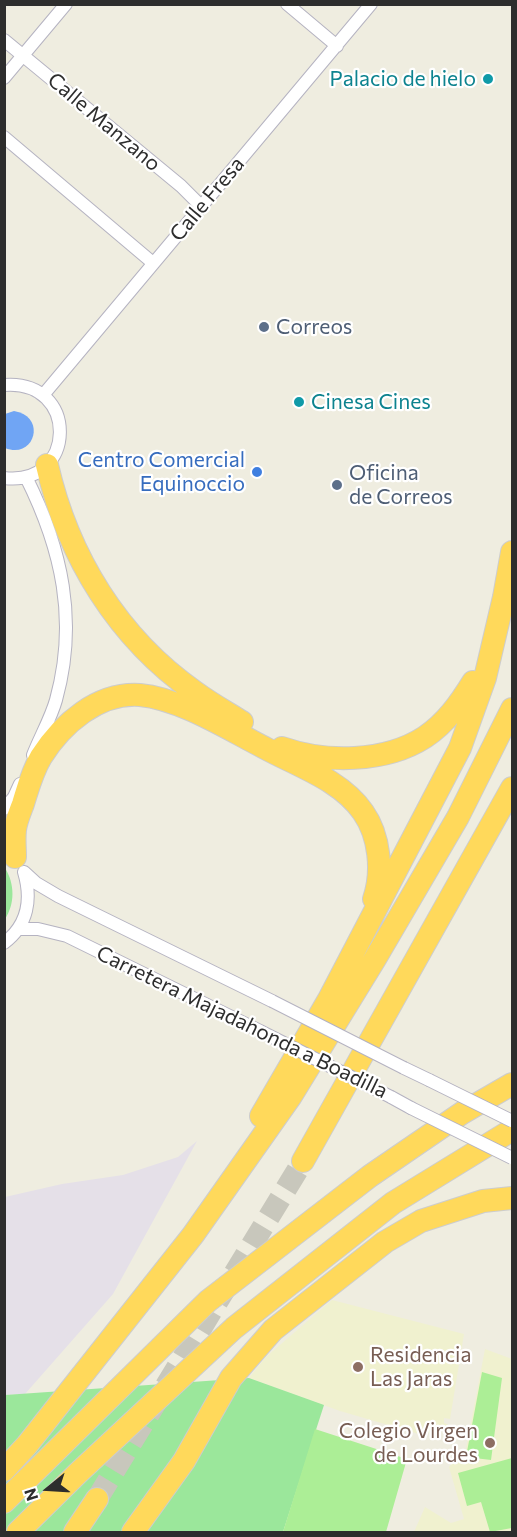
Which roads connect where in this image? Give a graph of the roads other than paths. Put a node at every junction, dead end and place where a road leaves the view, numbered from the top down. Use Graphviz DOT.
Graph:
graph roads {
  1 [pos="66,4"];
  2 [pos="288,4"];
  3 [pos="371,4"];
  4 [pos="4,40"];
  5 [pos="337,46"];
  6 [pos="24,56"];
  7 [pos="4,78"];
  8 [pos="4,137"];
  9 [pos="201,206"];
  10 [pos="153,263"];
  11 [pos="4,385"];
  12 [pos="44,394"];
  13 [pos="47,465"];
  14 [pos="26,477"];
  15 [pos="4,478"];
  16 [pos="513,539"];
  17 [pos="513,552"];
  18 [pos="513,709"];
  19 [pos="229,729"];
  20 [pos="323,757"];
  21 [pos="30,780"];
  22 [pos="513,788"];
  23 [pos="9,803"];
  24 [pos="15,859"];
  25 [pos="19,928"];
  26 [pos="4,943"];
  27 [pos="329,999"];
  28 [pos="513,1084"];
  29 [pos="513,1121"];
  30 [pos="513,1130"];
  31 [pos="513,1158"];
  32 [pos="303,1161"];
  33 [pos="513,1198"];
  34 [pos="193,1234"];
  35 [pos="4,1470"];
  36 [pos="98,1499"];
  37 [pos="4,1502"];
  38 [pos="18,1533"];
  39 [pos="75,1533"];
  40 [pos="133,1533"];
  1 -- 6 [label="street"];
  2 -- 5 [label="street"];
  3 -- 5 [label="street, Calle Fresa"];
  4 -- 6 [label="street, Calle Manzano"];
  5 -- 9 [label="street, Calle Fresa"];
  6 -- 7 [label="street"];
  6 -- 9 [label="street, Calle Manzano"];
  8 -- 10 [label="street"];
  9 -- 10 [label="street, Calle Fresa"];
  10 -- 12 [label="street, Calle Fresa"];
  11 -- 12 [label="street"];
  12 -- 13 [label="street"];
  13 -- 14 [label="street"];
  13 -- 20 [label="highway"];
  14 -- 15 [label="street"];
  14 -- 23 [label="street"];
  16 -- 20 [label="highway"];
  17 -- 27 [label="highway"];
  18 -- 34 [label="highway"];
  19 -- 20 [label="highway"];
  19 -- 21 [label="highway"];
  19 -- 27 [label="highway"];
  21 -- 23 [label="highway"];
  21 -- 24 [label="highway"];
  22 -- 32 [label="highway"];
  24 -- 25 [label="street"];
  24 -- 29 [label="street, Carretera Majadahonda a Boadilla, bridge"];
  25 -- 26 [label="street"];
  25 -- 31 [label="street, Carretera Majadahonda a Boadilla, bridge"];
  27 -- 34 [label="highway"];
  28 -- 37 [label="highway"];
  30 -- 38 [label="highway"];
  33 -- 40 [label="highway"];
  34 -- 35 [label="highway"];
  36 -- 39 [label="highway"];
}
